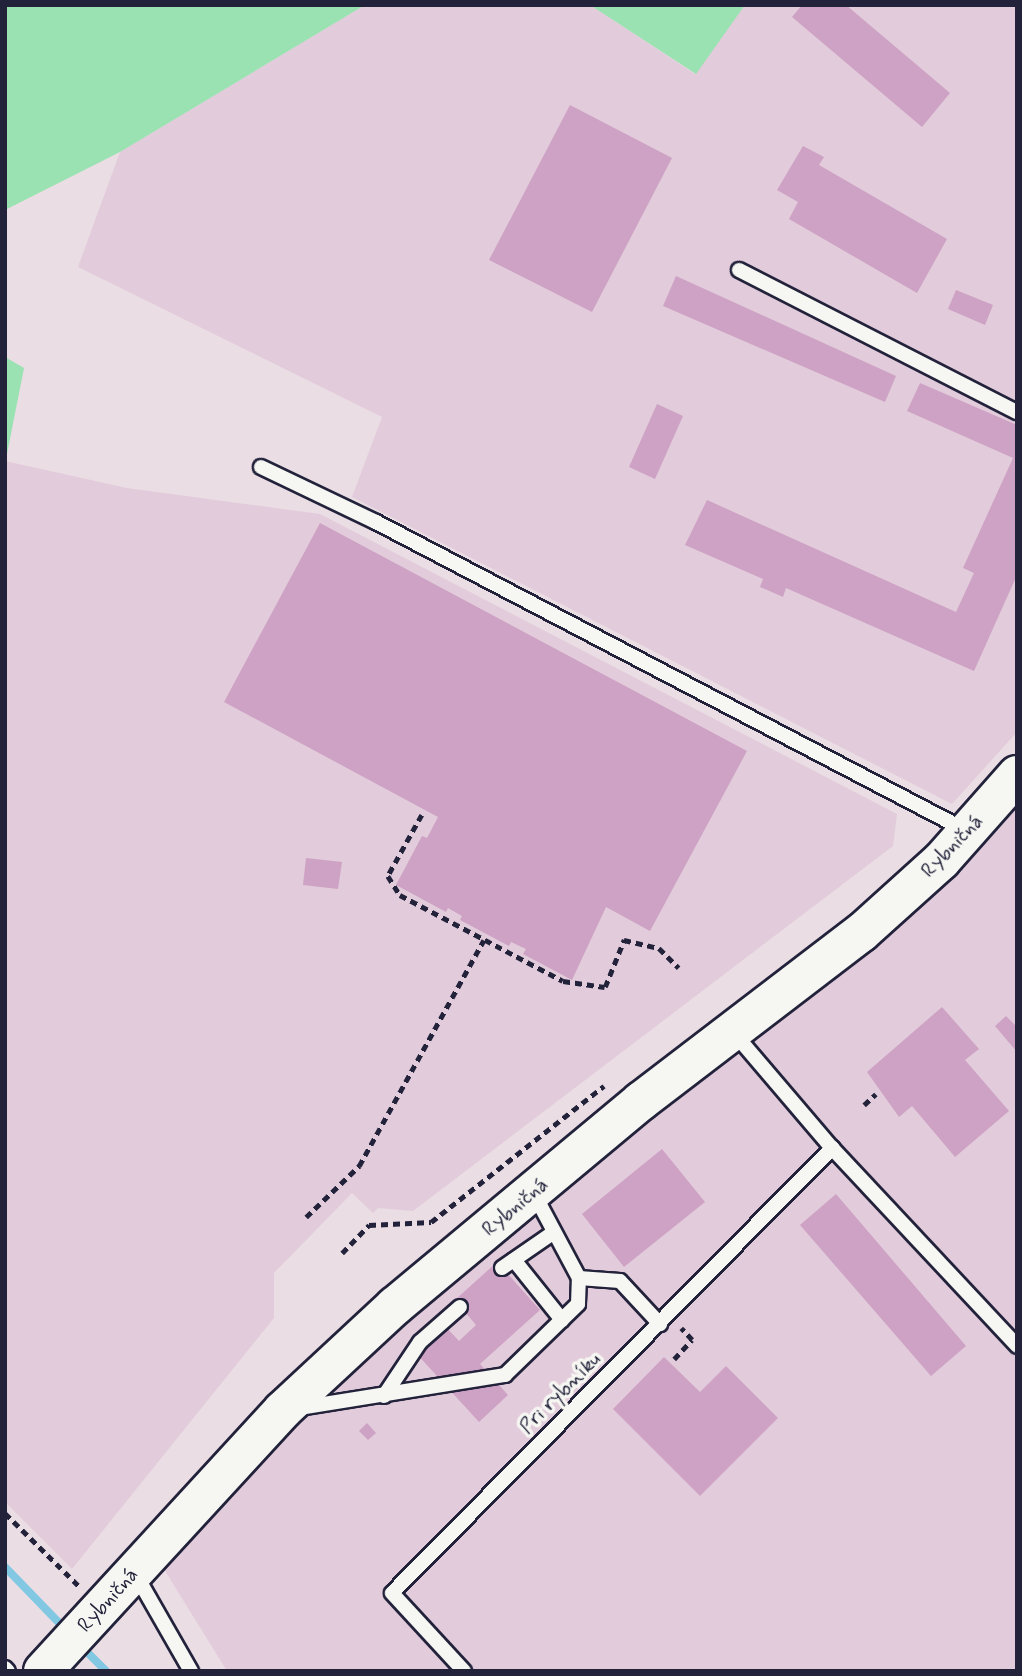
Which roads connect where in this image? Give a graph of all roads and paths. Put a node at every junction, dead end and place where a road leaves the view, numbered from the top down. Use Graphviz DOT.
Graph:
graph roads {
  1 [pos="739,271"];
  2 [pos="1017,412"];
  3 [pos="261,467"];
  4 [pos="1017,775"];
  5 [pos="422,815"];
  6 [pos="968,831"];
  7 [pos="484,940"];
  8 [pos="679,968"];
  9 [pos="731,1030"];
  10 [pos="610,1082"];
  11 [pos="876,1094"];
  12 [pos="863,1105"];
  13 [pos="832,1148"];
  14 [pos="533,1192"];
  15 [pos="306,1217"];
  16 [pos="554,1232"];
  17 [pos="342,1253"];
  18 [pos="579,1279"];
  19 [pos="460,1307"];
  20 [pos="562,1320"];
  21 [pos="664,1320"];
  22 [pos="1017,1346"];
  23 [pos="674,1359"];
  24 [pos="384,1396"];
  25 [pos="283,1410"];
  26 [pos="5,1513"];
  27 [pos="134,1570"];
  28 [pos="97,1612"];
  29 [pos="47,1666"];
  30 [pos="191,1671"];
  31 [pos="464,1671"];
  1 -- 2 [label="lane"];
  3 -- 6 [label="lane"];
  4 -- 6 [label="main road, Rybničná"];
  5 -- 7 [label="path"];
  6 -- 9 [label="main road, Rybničná"];
  7 -- 8 [label="path"];
  7 -- 15 [label="path"];
  9 -- 13 [label="lane"];
  9 -- 14 [label="main road, Rybničná"];
  10 -- 17 [label="path"];
  11 -- 12 [label="path"];
  13 -- 21 [label="lane, Pri rybníku"];
  13 -- 22 [label="lane"];
  14 -- 16 [label="lane"];
  14 -- 25 [label="main road, Rybničná"];
  16 -- 18 [label="lane"];
  16 -- 20 [label="lane"];
  18 -- 20 [label="lane"];
  18 -- 21 [label="lane"];
  19 -- 24 [label="lane"];
  20 -- 24 [label="lane"];
  21 -- 23 [label="path"];
  21 -- 31 [label="lane, Pri rybníku"];
  24 -- 25 [label="lane"];
  25 -- 27 [label="main road, Rybničná"];
  26 -- 28 [label="path"];
  27 -- 28 [label="main road, Rybničná"];
  27 -- 30 [label="lane"];
  28 -- 29 [label="main road, Rybničná"];
}
